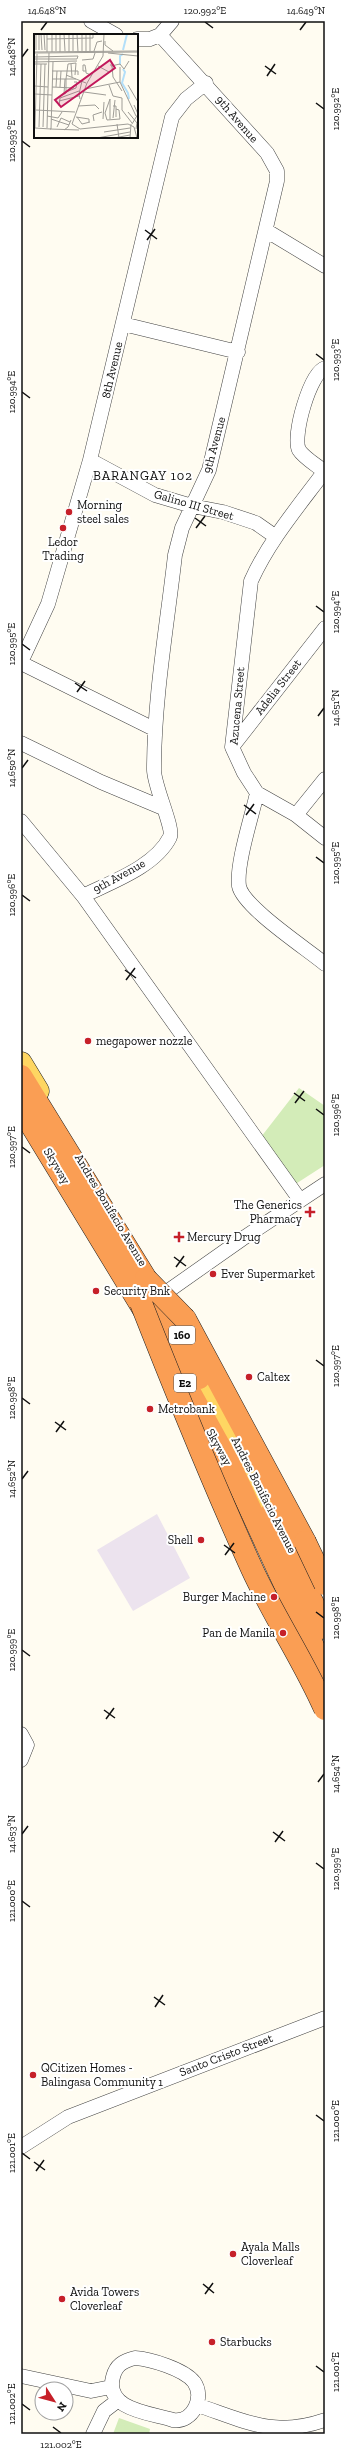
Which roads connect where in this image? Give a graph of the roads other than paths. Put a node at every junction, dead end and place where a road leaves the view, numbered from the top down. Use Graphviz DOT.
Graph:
graph roads {
  1 [pos="91,21"];
  2 [pos="172,21"];
  3 [pos="114,34"];
  4 [pos="160,35"];
  5 [pos="138,39"];
  6 [pos="206,84"];
  7 [pos="267,231"];
  8 [pos="325,266"];
  9 [pos="123,324"];
  10 [pos="238,352"];
  11 [pos="324,368"];
  12 [pos="90,460"];
  13 [pos="325,472"];
  14 [pos="192,506"];
  15 [pos="276,537"];
  16 [pos="325,628"];
  17 [pos="21,663"];
  18 [pos="154,729"];
  19 [pos="21,743"];
  20 [pos="232,747"];
  21 [pos="325,779"];
  22 [pos="257,793"];
  23 [pos="163,808"];
  24 [pos="296,815"];
  25 [pos="21,821"];
  26 [pos="325,838"];
  27 [pos="83,896"];
  28 [pos="325,964"];
  29 [pos="21,1063"];
  30 [pos="21,1076"];
  31 [pos="21,1108"];
  32 [pos="21,1112"];
  33 [pos="325,1184"];
  34 [pos="300,1200"];
  35 [pos="146,1278"];
  36 [pos="162,1296"];
  37 [pos="141,1303"];
  38 [pos="180,1378"];
  39 [pos="325,1562"];
  40 [pos="302,1573"];
  41 [pos="325,1584"];
  42 [pos="325,1617"];
  43 [pos="325,1628"];
  44 [pos="325,1672"];
  45 [pos="325,1676"];
  46 [pos="325,1709"];
  47 [pos="325,1719"];
  48 [pos="21,1734"];
  49 [pos="21,1760"];
  50 [pos="325,2018"];
  51 [pos="21,2147"];
  52 [pos="21,2376"];
  53 [pos="111,2387"];
  54 [pos="117,2400"];
  55 [pos="197,2405"];
  56 [pos="325,2420"];
  57 [pos="93,2434"];
  1 -- 3 [label="street"];
  2 -- 4 [label="street"];
  4 -- 5 [label="street"];
  4 -- 6 [label="street, 9th Avenue"];
  6 -- 7 [label="street, 9th Avenue"];
  6 -- 9 [label="street, 8th Avenue"];
  7 -- 8 [label="street"];
  7 -- 10 [label="street, 9th Avenue"];
  9 -- 10 [label="street"];
  9 -- 12 [label="street, 8th Avenue"];
  10 -- 14 [label="street, 9th Avenue"];
  11 -- 13 [label="street"];
  12 -- 14 [label="street, Galino III Street"];
  12 -- 17 [label="street, 8th Avenue"];
  13 -- 15 [label="street, Azucena Street"];
  14 -- 15 [label="street, Galino III Street"];
  14 -- 18 [label="street, 9th Avenue"];
  15 -- 20 [label="street, Azucena Street"];
  16 -- 20 [label="street, Adelia Street"];
  17 -- 18 [label="street"];
  18 -- 23 [label="street, 9th Avenue"];
  19 -- 23 [label="street"];
  20 -- 22 [label="street, Azucena Street"];
  21 -- 24 [label="street"];
  22 -- 24 [label="street"];
  22 -- 28 [label="street"];
  23 -- 27 [label="street, 9th Avenue"];
  24 -- 26 [label="street"];
  25 -- 27 [label="street"];
  27 -- 34 [label="street"];
  29 -- 36 [label="main road, Andres Bonifacio Avenue / 160"];
  30 -- 35 [label="highway, Skyway / E2"];
  31 -- 37 [label="highway, Skyway / E2"];
  32 -- 38 [label="main road, Andres Bonifacio Avenue / 160"];
  33 -- 34 [label="street"];
  34 -- 36 [label="street"];
  35 -- 41 [label="highway, bridge"];
  35 -- 43 [label="highway, Skyway / E2, bridge"];
  36 -- 40 [label="main road, Andres Bonifacio Avenue / 160"];
  37 -- 44 [label="highway, Skyway / E2, bridge"];
  37 -- 46 [label="highway, bridge"];
  38 -- 45 [label="main road, Andres Bonifacio Avenue / 160"];
  38 -- 47 [label="street, Andres Bonifacio Avenue"];
  39 -- 40 [label="street"];
  40 -- 42 [label="main road, Andres Bonifacio Avenue / 160"];
  48 -- 49 [label="street"];
  50 -- 51 [label="street, Santo Cristo Street"];
  52 -- 53 [label="street"];
  53 -- 54 [label="street"];
  53 -- 55 [label="street"];
  54 -- 55 [label="street"];
  54 -- 57 [label="street"];
  55 -- 56 [label="street"];
}
